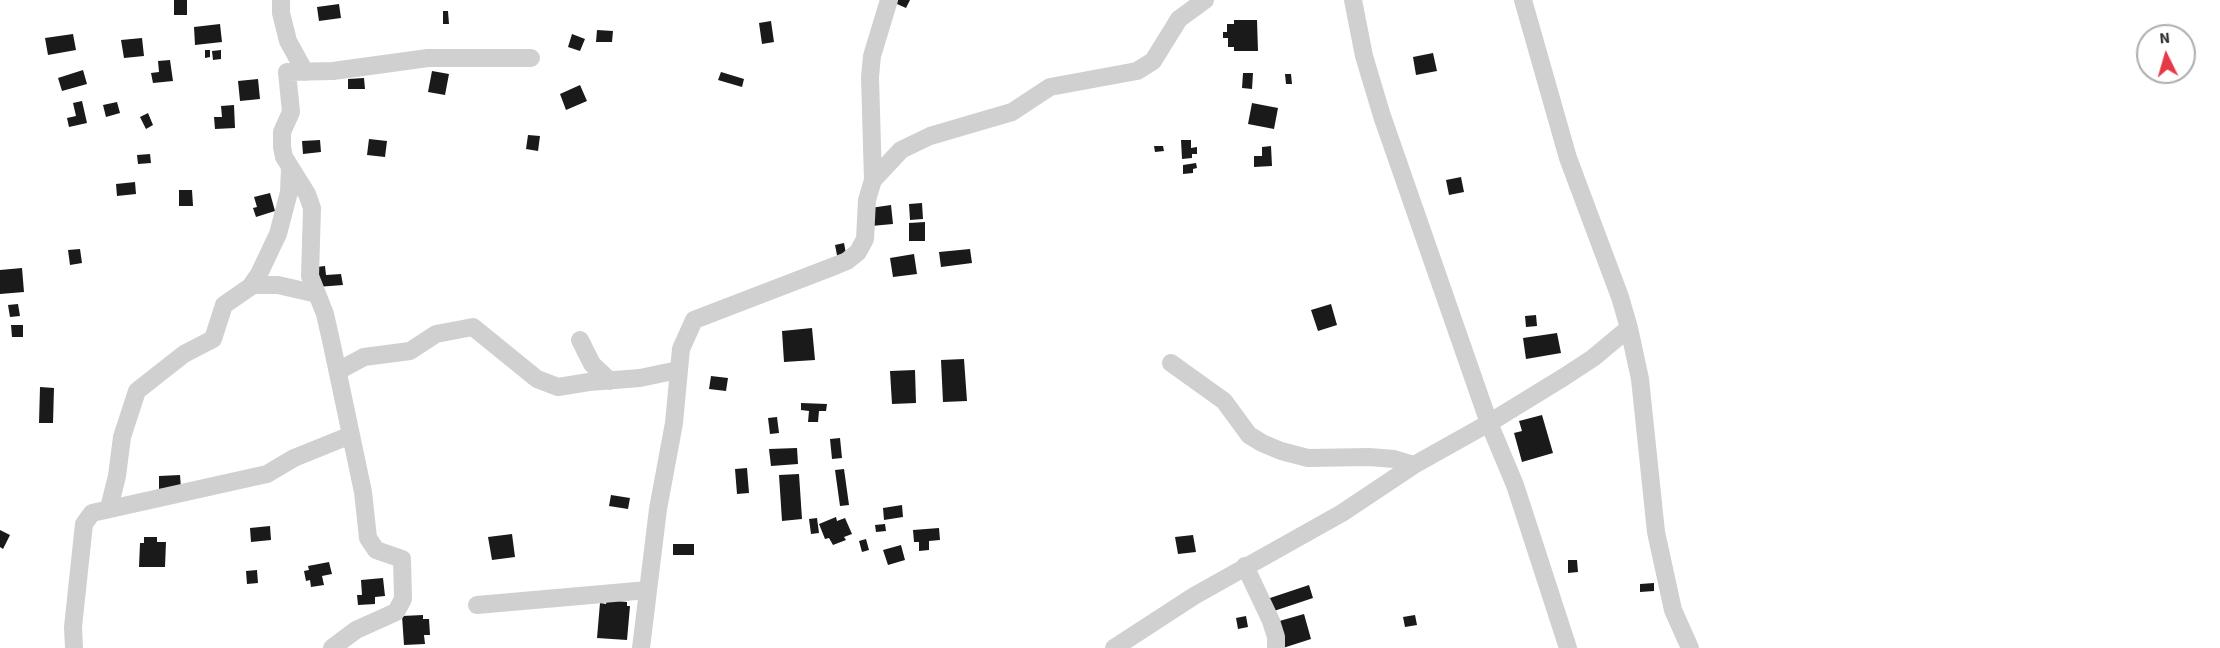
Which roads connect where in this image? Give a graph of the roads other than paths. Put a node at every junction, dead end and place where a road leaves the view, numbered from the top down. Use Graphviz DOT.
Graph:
graph roads {
  1 [pos="280,0"];
  2 [pos="888,0"];
  3 [pos="1205,0"];
  4 [pos="1353,0"];
  5 [pos="1523,0"];
  6 [pos="531,58"];
  7 [pos="305,72"];
  8 [pos="290,168"];
  9 [pos="873,180"];
  10 [pos="252,285"];
  11 [pos="317,294"];
  12 [pos="1629,328"];
  13 [pos="580,340"];
  14 [pos="1171,363"];
  15 [pos="678,370"];
  16 [pos="338,371"];
  17 [pos="610,381"];
  18 [pos="1489,423"];
  19 [pos="351,435"];
  20 [pos="1414,465"];
  21 [pos="109,508"];
  22 [pos="1245,566"];
  23 [pos="648,590"];
  24 [pos="477,605"];
  25 [pos="74,648"];
  26 [pos="332,648"];
  27 [pos="641,648"];
  28 [pos="1114,648"];
  29 [pos="1276,648"];
  30 [pos="1568,648"];
  31 [pos="1690,648"];
  1 -- 7 [label="street"];
  2 -- 9 [label="street"];
  3 -- 9 [label="street"];
  4 -- 18 [label="street"];
  5 -- 12 [label="street"];
  6 -- 7 [label="street"];
  7 -- 8 [label="street"];
  8 -- 10 [label="street"];
  8 -- 11 [label="street"];
  9 -- 15 [label="street"];
  10 -- 11 [label="street"];
  10 -- 21 [label="street"];
  11 -- 16 [label="street"];
  12 -- 18 [label="street"];
  12 -- 31 [label="street"];
  13 -- 17 [label="street"];
  14 -- 20 [label="street"];
  15 -- 17 [label="street"];
  15 -- 23 [label="street"];
  16 -- 17 [label="street"];
  16 -- 19 [label="street"];
  18 -- 20 [label="street"];
  18 -- 30 [label="street"];
  19 -- 21 [label="street"];
  19 -- 26 [label="street"];
  20 -- 22 [label="street"];
  21 -- 25 [label="street"];
  22 -- 28 [label="street"];
  22 -- 29 [label="street"];
  23 -- 24 [label="street"];
  23 -- 27 [label="street"];
}
